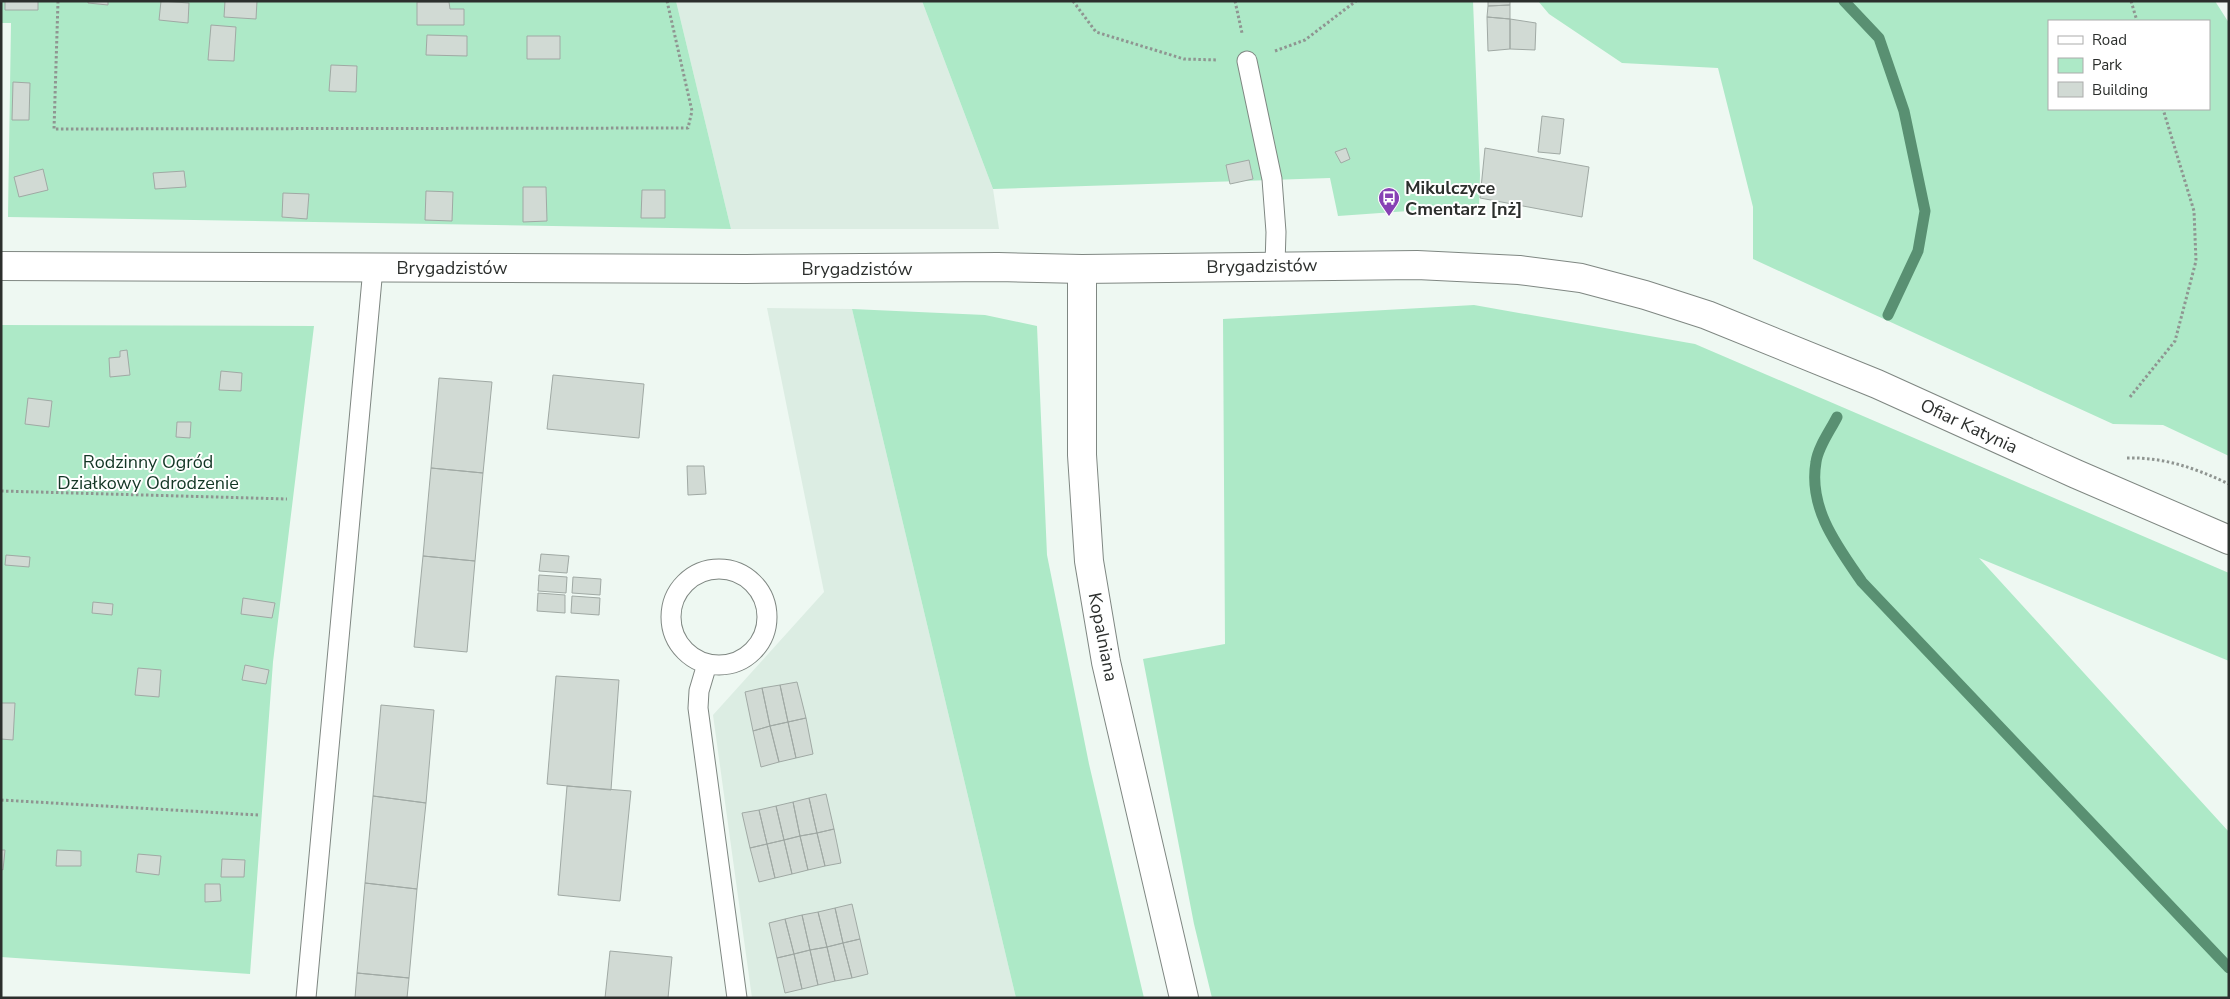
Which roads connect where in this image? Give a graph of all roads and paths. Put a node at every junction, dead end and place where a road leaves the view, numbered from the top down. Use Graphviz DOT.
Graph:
graph roads {
  1 [pos="58,1"];
  2 [pos="666,1"];
  3 [pos="1074,1"];
  4 [pos="1356,1"];
  5 [pos="2131,1"];
  6 [pos="2137,20"];
  7 [pos="1248,61"];
  8 [pos="2163,110"];
  9 [pos="1275,265"];
  10 [pos="1,266"];
  11 [pos="373,268"];
  12 [pos="1082,269"];
  13 [pos="1708,315"];
  14 [pos="2130,397"];
  15 [pos="2124,458"];
  16 [pos="2229,484"];
  17 [pos="1,491"];
  18 [pos="287,499"];
  19 [pos="2229,540"];
  20 [pos="707,664"];
  21 [pos="1,800"];
  22 [pos="258,815"];
  23 [pos="306,998"];
  24 [pos="737,998"];
  25 [pos="1184,998"];
  1 -- 2 [label="path"];
  3 -- 7 [label="path"];
  4 -- 7 [label="path"];
  5 -- 6 [label="path"];
  7 -- 9 [label="lane"];
  8 -- 14 [label="path"];
  9 -- 12 [label="street, Brygadzistów"];
  9 -- 13 [label="street, Brygadzistów"];
  10 -- 11 [label="street, Brygadzistów"];
  11 -- 12 [label="street, Brygadzistów"];
  11 -- 23 [label="lane"];
  12 -- 25 [label="street, Kopalniana"];
  13 -- 19 [label="street, Ofiar Katynia"];
  15 -- 16 [label="path"];
  17 -- 18 [label="path"];
  20 -- 20 [label="lane"];
  20 -- 24 [label="lane"];
  21 -- 22 [label="path"];
}
